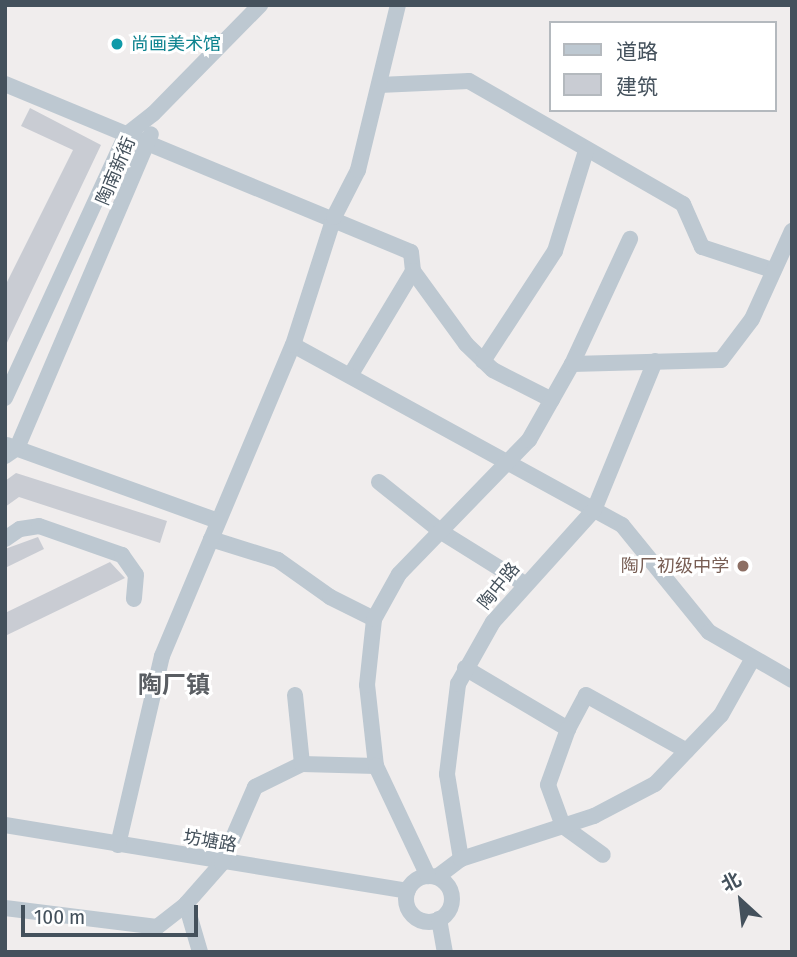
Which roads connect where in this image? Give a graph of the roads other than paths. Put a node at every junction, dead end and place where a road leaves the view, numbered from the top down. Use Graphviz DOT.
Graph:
graph roads {
  1 [pos="260,5"];
  2 [pos="398,5"];
  3 [pos="5,84"];
  4 [pos="379,85"];
  5 [pos="153,114"];
  6 [pos="126,135"];
  7 [pos="151,143"];
  8 [pos="586,151"];
  9 [pos="334,217"];
  10 [pos="792,232"];
  11 [pos="630,239"];
  12 [pos="772,270"];
  13 [pos="413,271"];
  14 [pos="293,345"];
  15 [pos="483,360"];
  16 [pos="655,361"];
  17 [pos="572,364"];
  18 [pos="350,376"];
  19 [pos="5,398"];
  20 [pos="552,400"];
  21 [pos="9,449"];
  22 [pos="510,464"];
  23 [pos="379,482"];
  24 [pos="594,510"];
  25 [pos="218,521"];
  26 [pos="443,533"];
  27 [pos="5,539"];
  28 [pos="211,539"];
  29 [pos="524,584"];
  30 [pos="134,599"];
  31 [pos="374,619"];
  32 [pos="753,657"];
  33 [pos="465,668"];
  34 [pos="792,680"];
  35 [pos="295,695"];
  36 [pos="568,729"];
  37 [pos="687,751"];
  38 [pos="302,764"];
  39 [pos="376,766"];
  40 [pos="5,825"];
  41 [pos="563,826"];
  42 [pos="118,845"];
  43 [pos="603,855"];
  44 [pos="461,859"];
  45 [pos="222,863"];
  46 [pos="433,877"];
  47 [pos="408,891"];
  48 [pos="186,905"];
  49 [pos="5,908"];
  50 [pos="439,919"];
  51 [pos="201,952"];
  52 [pos="445,952"];
  1 -- 5 [label="street"];
  2 -- 4 [label="street"];
  3 -- 6 [label="street"];
  4 -- 8 [label="street"];
  4 -- 9 [label="street"];
  5 -- 6 [label="street, 陶南新街"];
  5 -- 7 [label="street, 陶南新街"];
  6 -- 7 [label="street"];
  6 -- 19 [label="street, 陶南新街"];
  7 -- 9 [label="street"];
  7 -- 21 [label="street, 陶南新街"];
  8 -- 12 [label="street"];
  8 -- 15 [label="street"];
  9 -- 13 [label="street"];
  9 -- 14 [label="street"];
  10 -- 12 [label="street"];
  11 -- 17 [label="street"];
  12 -- 16 [label="street"];
  13 -- 15 [label="street"];
  13 -- 18 [label="street"];
  14 -- 18 [label="street"];
  14 -- 25 [label="street"];
  15 -- 20 [label="street"];
  16 -- 17 [label="street"];
  16 -- 24 [label="street, 陶中路"];
  17 -- 20 [label="street"];
  18 -- 22 [label="street"];
  20 -- 22 [label="street"];
  21 -- 25 [label="street"];
  22 -- 24 [label="street"];
  22 -- 26 [label="street"];
  23 -- 26 [label="street"];
  24 -- 29 [label="street, 陶中路"];
  24 -- 32 [label="street"];
  25 -- 28 [label="street"];
  26 -- 29 [label="street"];
  26 -- 31 [label="street"];
  27 -- 30 [label="street"];
  28 -- 31 [label="street"];
  28 -- 42 [label="street"];
  29 -- 33 [label="street, 陶中路"];
  31 -- 39 [label="street"];
  32 -- 34 [label="street"];
  32 -- 37 [label="street"];
  33 -- 36 [label="street"];
  33 -- 44 [label="street, 陶中路"];
  35 -- 38 [label="street"];
  36 -- 37 [label="street"];
  36 -- 41 [label="street"];
  37 -- 41 [label="street"];
  38 -- 39 [label="street"];
  38 -- 45 [label="street"];
  39 -- 46 [label="street"];
  40 -- 42 [label="street, 坊塘路"];
  41 -- 43 [label="street"];
  41 -- 44 [label="street"];
  42 -- 45 [label="street, 坊塘路"];
  44 -- 46 [label="street"];
  45 -- 47 [label="street, 坊塘路"];
  45 -- 48 [label="street"];
  46 -- 47 [label="street"];
  46 -- 50 [label="street"];
  47 -- 50 [label="street"];
  48 -- 49 [label="street"];
  48 -- 51 [label="street"];
  50 -- 52 [label="street"];
}
